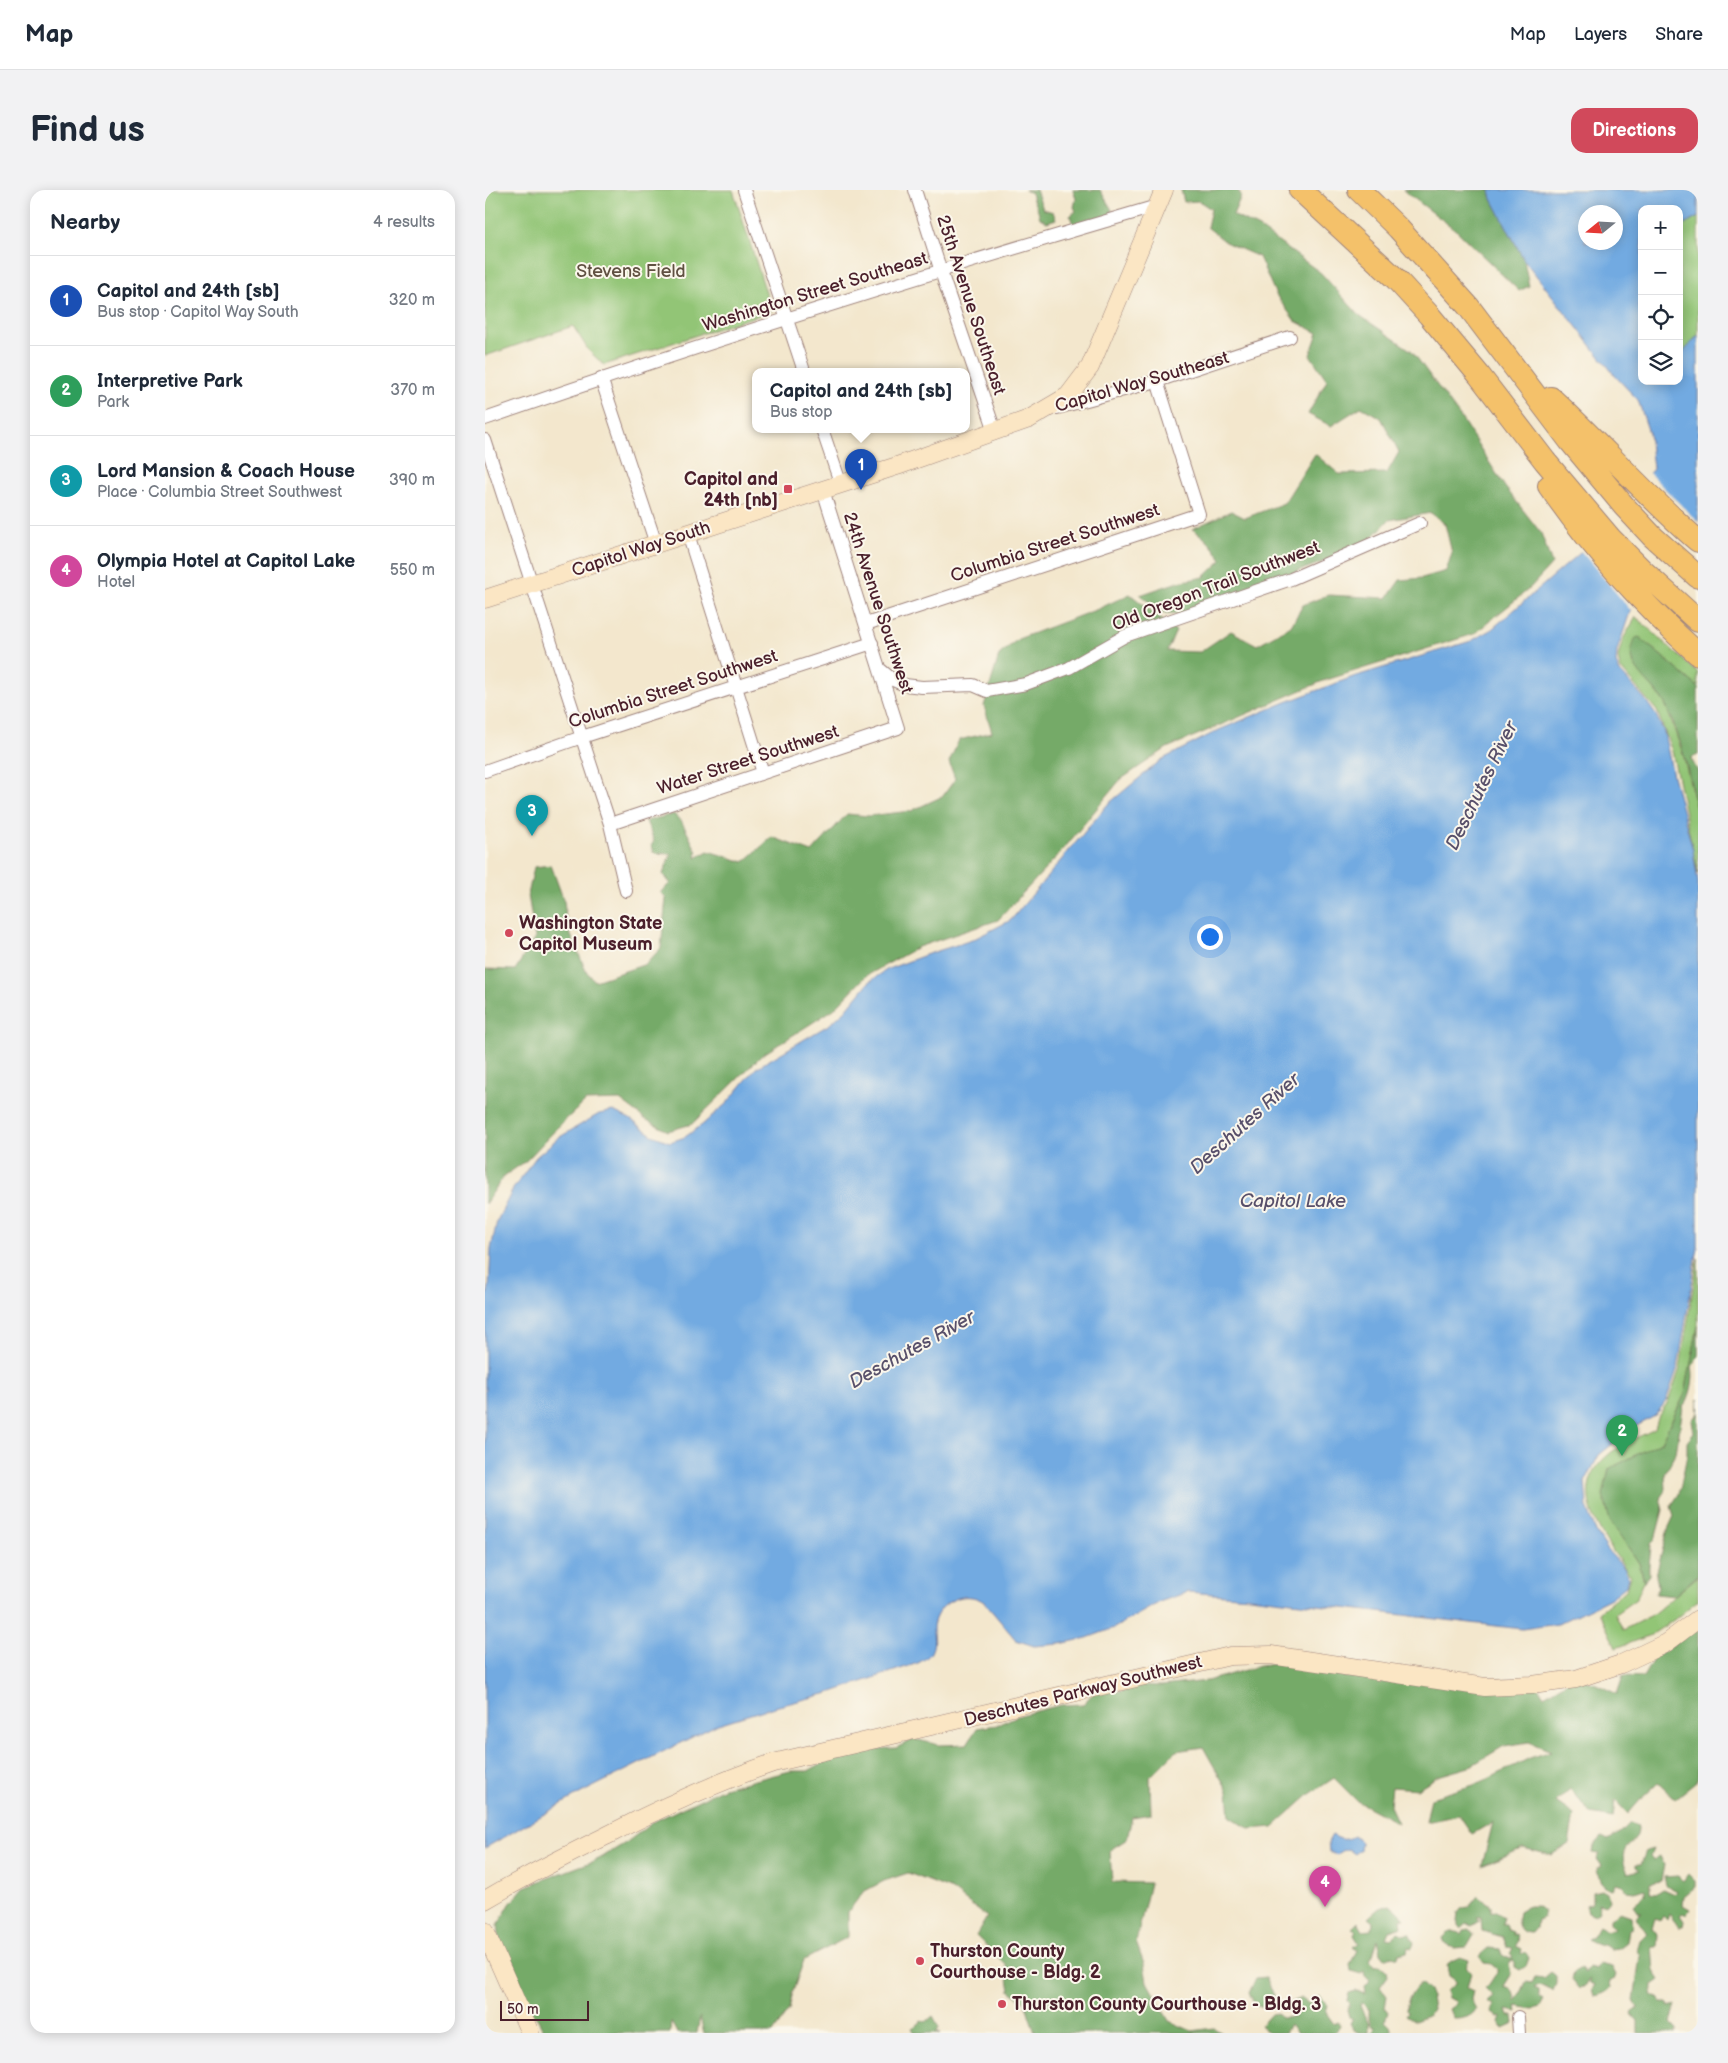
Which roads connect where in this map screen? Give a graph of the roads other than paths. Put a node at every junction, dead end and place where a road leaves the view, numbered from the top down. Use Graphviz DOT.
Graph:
graph roads {
  1 [pos="744,190"];
  2 [pos="915,190"];
  3 [pos="1300,190"];
  4 [pos="1359,190"];
  5 [pos="1161,198"];
  6 [pos="940,271"];
  7 [pos="787,318"];
  8 [pos="1290,337"];
  9 [pos="803,368"];
  10 [pos="601,378"];
  11 [pos="1157,381"];
  12 [pos="1042,412"];
  13 [pos="485,419"];
  14 [pos="995,430"];
  15 [pos="823,433"];
  16 [pos="1576,434"];
  17 [pos="485,440"];
  18 [pos="1541,465"];
  19 [pos="841,485"];
  20 [pos="823,490"];
  21 [pos="1420,523"];
  22 [pos="688,534"];
  23 [pos="1698,541"];
  24 [pos="657,544"];
  25 [pos="1698,577"];
  26 [pos="533,584"];
  27 [pos="485,599"];
  28 [pos="1695,618"];
  29 [pos="866,624"];
  30 [pos="872,643"];
  31 [pos="1698,654"];
  32 [pos="881,670"];
  33 [pos="735,687"];
  34 [pos="898,728"];
  35 [pos="582,737"];
  36 [pos="485,771"];
  37 [pos="763,773"];
  38 [pos="610,824"];
  39 [pos="626,891"];
  40 [pos="1698,1619"];
  41 [pos="485,1900"];
  42 [pos="485,1931"];
  43 [pos="1518,2017"];
  44 [pos="530,2033"];
  45 [pos="1519,2033"];
  1 -- 7 [label="street"];
  2 -- 6 [label="street, 25th Avenue Southeast"];
  3 -- 18 [label="highway"];
  4 -- 16 [label="highway"];
  5 -- 6 [label="street, Washington Street Southeast"];
  5 -- 12 [label="street"];
  6 -- 7 [label="street, Washington Street Southeast"];
  6 -- 14 [label="street, 25th Avenue Southeast"];
  7 -- 9 [label="street"];
  7 -- 10 [label="street, Washington Street Southeast"];
  8 -- 11 [label="street, Capitol Way Southeast"];
  10 -- 13 [label="street, Washington Street Southeast"];
  10 -- 24 [label="street"];
  11 -- 12 [label="street, Capitol Way Southeast"];
  11 -- 29 [label="street, Columbia Street Southwest"];
  12 -- 14 [label="street, Capitol Way Southeast"];
  14 -- 19 [label="street, Capitol Way South"];
  15 -- 19 [label="street"];
  16 -- 23 [label="highway"];
  16 -- 25 [label="highway"];
  17 -- 26 [label="street"];
  18 -- 28 [label="highway"];
  18 -- 31 [label="highway"];
  19 -- 20 [label="street, Capitol Way South"];
  20 -- 22 [label="street, Capitol Way South"];
  20 -- 29 [label="street, 24th Avenue Southwest"];
  21 -- 32 [label="street, Old Oregon Trail Southwest"];
  22 -- 24 [label="street, Capitol Way South"];
  22 -- 33 [label="street"];
  24 -- 26 [label="street, Capitol Way South"];
  26 -- 27 [label="street, Capitol Way South"];
  26 -- 35 [label="street"];
  29 -- 30 [label="street, 24th Avenue Southwest"];
  30 -- 32 [label="street, 24th Avenue Southwest"];
  30 -- 33 [label="street, Columbia Street Southwest"];
  32 -- 34 [label="street, 24th Avenue Southwest"];
  33 -- 35 [label="street, Columbia Street Southwest"];
  33 -- 37 [label="street"];
  34 -- 37 [label="street, Water Street Southwest"];
  35 -- 36 [label="street, Columbia Street Southwest"];
  35 -- 38 [label="street"];
  37 -- 38 [label="street, Water Street Southwest"];
  38 -- 39 [label="street"];
  40 -- 41 [label="street, Deschutes Parkway Southwest"];
  42 -- 44 [label="street"];
  43 -- 45 [label="street"];
}
